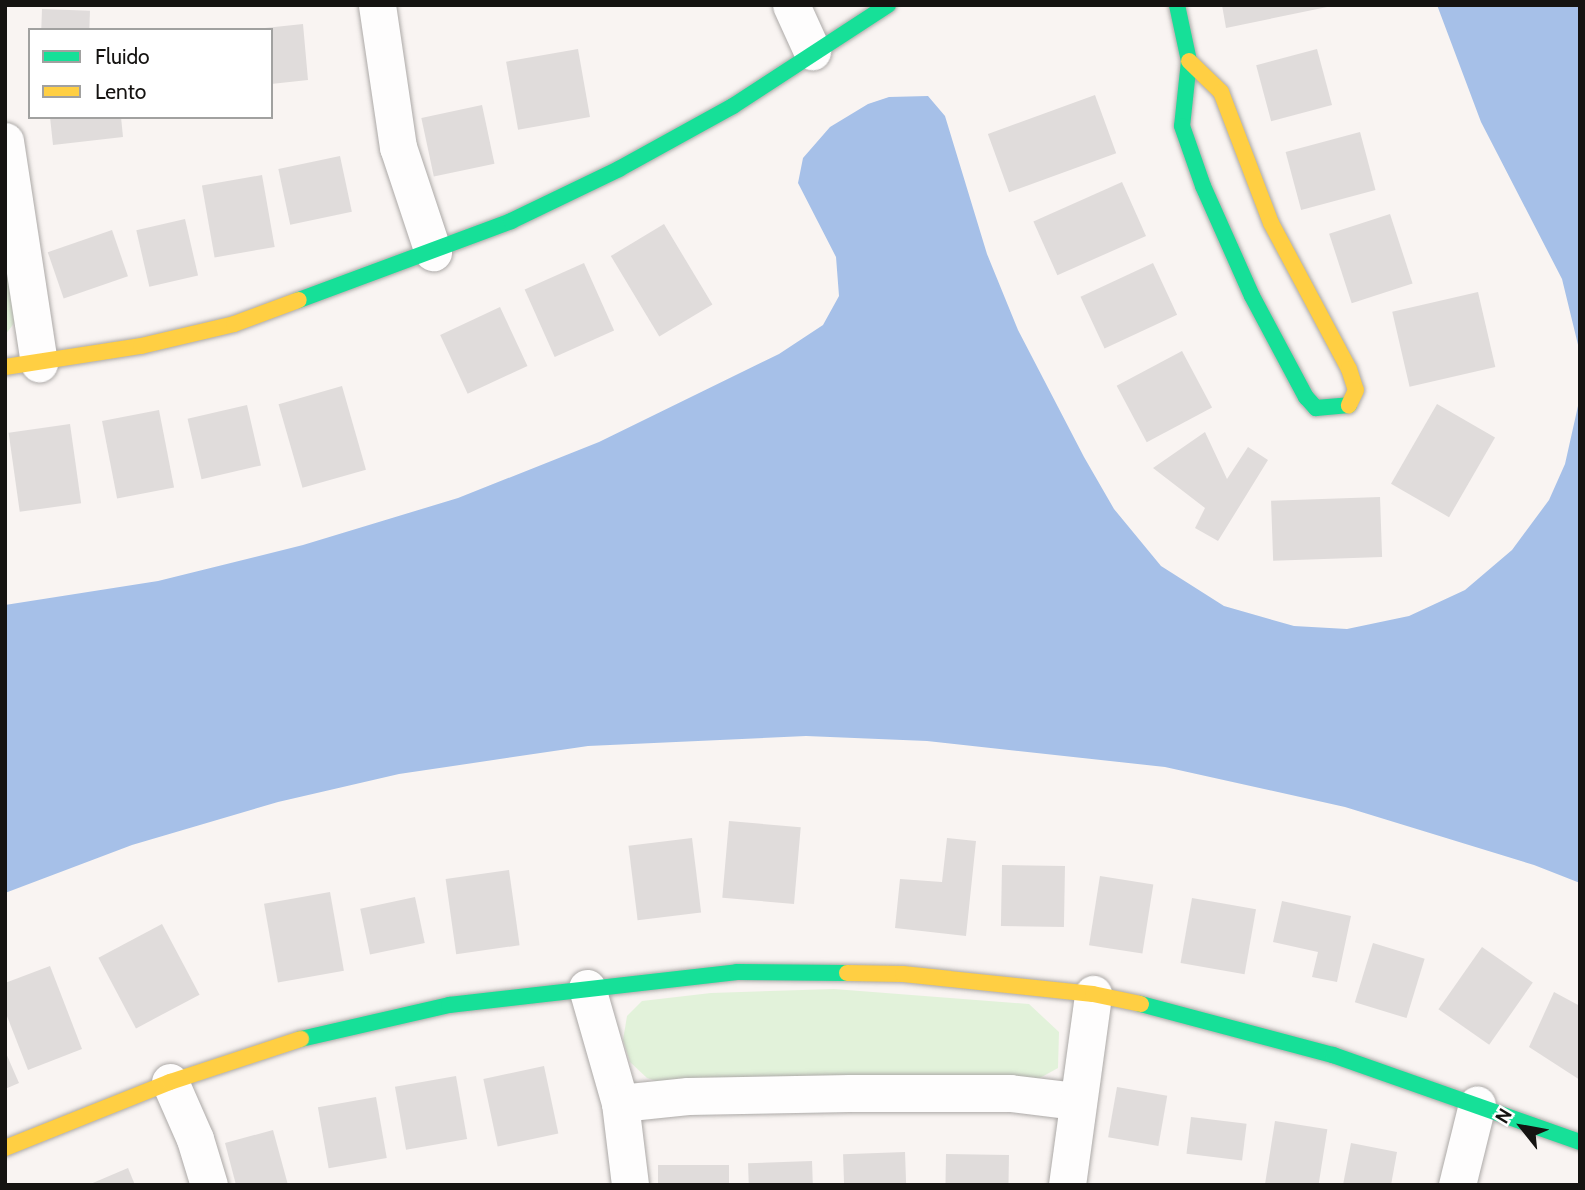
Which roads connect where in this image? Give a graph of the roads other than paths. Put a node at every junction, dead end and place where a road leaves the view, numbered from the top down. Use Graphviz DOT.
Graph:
graph roads {
  1 [pos="377,5"];
  2 [pos="791,5"];
  3 [pos="888,5"];
  4 [pos="1177,5"];
  5 [pos="812,51"];
  6 [pos="1189,61"];
  7 [pos="5,141"];
  8 [pos="12,244"];
  9 [pos="433,252"];
  10 [pos="22,365"];
  11 [pos="587,988"];
  12 [pos="1094,994"];
  13 [pos="170,1082"];
  14 [pos="1075,1101"];
  15 [pos="620,1103"];
  16 [pos="1477,1104"];
  17 [pos="1580,1142"];
  18 [pos="5,1148"];
  19 [pos="209,1185"];
  20 [pos="631,1185"];
  21 [pos="1067,1185"];
  22 [pos="1457,1185"];
  1 -- 9 [label="street"];
  2 -- 5 [label="street"];
  3 -- 5 [label="street"];
  4 -- 6 [label="street"];
  5 -- 9 [label="street"];
  6 -- 6 [label="street"];
  7 -- 8 [label="street"];
  8 -- 10 [label="street"];
  9 -- 10 [label="street"];
  11 -- 12 [label="street"];
  11 -- 13 [label="street"];
  11 -- 15 [label="street"];
  12 -- 14 [label="street"];
  12 -- 16 [label="street"];
  13 -- 18 [label="street"];
  13 -- 19 [label="street"];
  14 -- 15 [label="street"];
  14 -- 21 [label="street"];
  15 -- 20 [label="street"];
  16 -- 17 [label="street"];
  16 -- 22 [label="street"];
}
